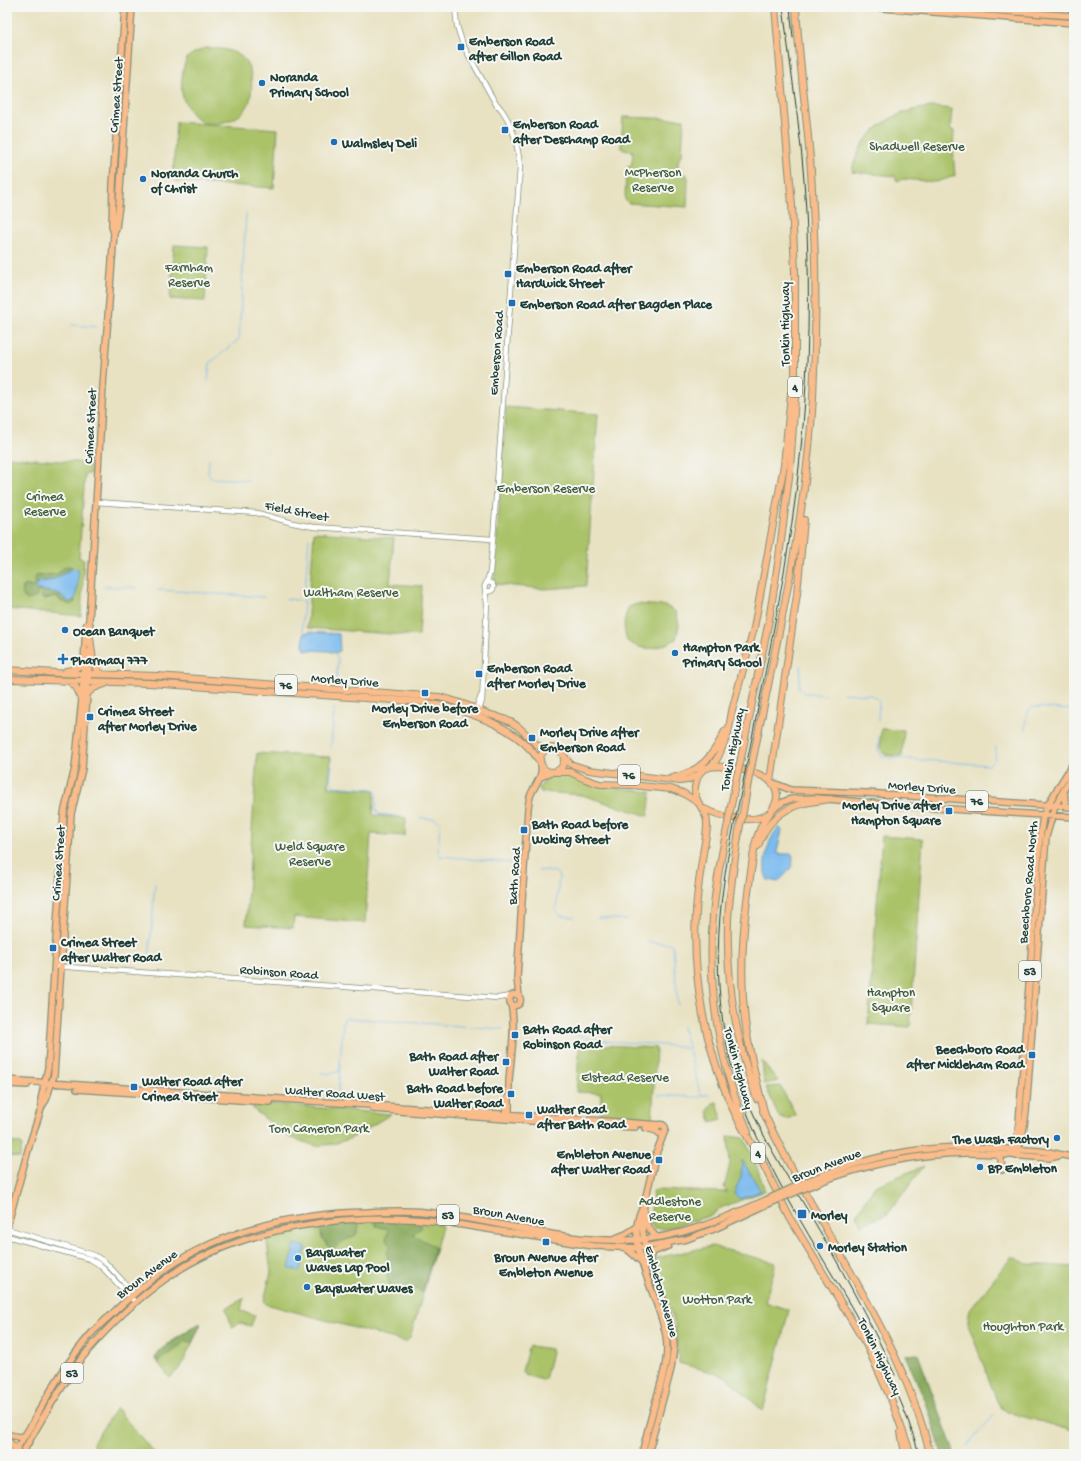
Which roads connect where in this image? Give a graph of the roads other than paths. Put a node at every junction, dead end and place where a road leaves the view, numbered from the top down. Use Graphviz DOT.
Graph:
graph roads {
  1 [pos="125,7"];
  2 [pos="132,7"];
  3 [pos="455,7"];
  4 [pos="775,7"];
  5 [pos="796,7"];
  6 [pos="869,7"];
  7 [pos="897,7"];
  8 [pos="915,7"];
  9 [pos="945,7"];
  10 [pos="905,9"];
  11 [pos="937,12"];
  12 [pos="1034,14"];
  13 [pos="1074,16"];
  14 [pos="1055,22"];
  15 [pos="1074,23"];
  16 [pos="114,233"];
  17 [pos="796,349"];
  18 [pos="807,466"];
  19 [pos="96,502"];
  20 [pos="493,539"];
  21 [pos="490,572"];
  22 [pos="486,584"];
  23 [pos="492,584"];
  24 [pos="485,590"];
  25 [pos="492,591"];
  26 [pos="487,604"];
  27 [pos="88,621"];
  28 [pos="90,638"];
  29 [pos="84,663"];
  30 [pos="7,670"];
  31 [pos="57,673"];
  32 [pos="86,674"];
  33 [pos="102,674"];
  34 [pos="7,679"];
  35 [pos="70,682"];
  36 [pos="86,682"];
  37 [pos="110,682"];
  38 [pos="88,693"];
  39 [pos="82,699"];
  40 [pos="478,709"];
  41 [pos="475,716"];
  42 [pos="730,722"];
  43 [pos="548,749"];
  44 [pos="564,756"];
  45 [pos="1074,762"];
  46 [pos="541,763"];
  47 [pos="708,768"];
  48 [pos="553,772"];
  49 [pos="1074,772"];
  50 [pos="698,776"];
  51 [pos="540,778"];
  52 [pos="658,778"];
  53 [pos="770,781"];
  54 [pos="1064,790"];
  55 [pos="830,799"];
  56 [pos="697,802"];
  57 [pos="1048,806"];
  58 [pos="1055,806"];
  59 [pos="1071,807"];
  60 [pos="702,808"];
  61 [pos="772,810"];
  62 [pos="1034,815"];
  63 [pos="1044,816"];
  64 [pos="1052,816"];
  65 [pos="1074,818"];
  66 [pos="1040,840"];
  67 [pos="752,864"];
  68 [pos="54,966"];
  69 [pos="61,967"];
  70 [pos="513,998"];
  71 [pos="514,1017"];
  72 [pos="7,1080"];
  73 [pos="7,1084"];
  74 [pos="48,1085"];
  75 [pos="765,1114"];
  76 [pos="507,1117"];
  77 [pos="661,1125"];
  78 [pos="660,1132"];
  79 [pos="1023,1132"];
  80 [pos="1029,1151"];
  81 [pos="1015,1153"];
  82 [pos="998,1154"];
  83 [pos="1060,1156"];
  84 [pos="1074,1157"];
  85 [pos="764,1165"];
  86 [pos="1002,1170"];
  87 [pos="811,1182"];
  88 [pos="767,1202"];
  89 [pos="644,1204"];
  90 [pos="643,1212"];
  91 [pos="637,1227"];
  92 [pos="7,1228"];
  93 [pos="7,1236"];
  94 [pos="656,1237"];
  95 [pos="640,1239"];
  96 [pos="608,1240"];
  97 [pos="679,1241"];
  98 [pos="642,1247"];
  99 [pos="626,1248"];
  100 [pos="648,1259"];
  101 [pos="643,1263"];
  102 [pos="133,1295"];
  103 [pos="135,1302"];
  104 [pos="667,1314"];
  105 [pos="661,1316"];
  106 [pos="674,1347"];
  107 [pos="666,1358"];
  108 [pos="898,1417"];
  109 [pos="7,1434"];
  110 [pos="24,1436"];
  111 [pos="7,1439"];
  112 [pos="652,1439"];
  113 [pos="7,1449"];
  114 [pos="642,1452"];
  115 [pos="17,1453"];
  116 [pos="648,1454"];
  117 [pos="905,1454"];
  118 [pos="911,1454"];
  119 [pos="930,1454"];
  1 -- 16 [label="main road, Crimea Street"];
  2 -- 16 [label="main road, Crimea Street"];
  3 -- 20 [label="street, Emberson Road"];
  4 -- 17 [label="highway, Tonkin Highway / 4"];
  5 -- 18 [label="highway, Tonkin Highway / 4"];
  6 -- 10 [label="main road"];
  7 -- 10 [label="main road"];
  8 -- 11 [label="main road"];
  9 -- 12 [label="main road"];
  10 -- 11 [label="main road"];
  11 -- 14 [label="main road"];
  12 -- 13 [label="main road"];
  12 -- 14 [label="main road"];
  14 -- 15 [label="main road"];
  16 -- 19 [label="main road, Crimea Street"];
  17 -- 42 [label="highway"];
  17 -- 85 [label="highway, Tonkin Highway / 4, bridge"];
  18 -- 53 [label="highway"];
  18 -- 75 [label="highway, Tonkin Highway / 4, bridge"];
  19 -- 20 [label="street, Field Street"];
  19 -- 27 [label="main road, Crimea Street"];
  20 -- 21 [label="street, Emberson Road"];
  21 -- 22 [label="street, Emberson Road"];
  21 -- 23 [label="street, Emberson Road"];
  22 -- 23 [label="street"];
  22 -- 24 [label="street"];
  23 -- 25 [label="street"];
  24 -- 25 [label="street"];
  24 -- 26 [label="street"];
  25 -- 26 [label="street"];
  26 -- 40 [label="street"];
  27 -- 28 [label="main road, Crimea Street"];
  27 -- 29 [label="main road, Crimea Street"];
  28 -- 32 [label="main road, Crimea Street"];
  28 -- 33 [label="highway"];
  29 -- 31 [label="highway"];
  29 -- 32 [label="main road, Crimea Street"];
  30 -- 31 [label="highway, Morley Drive / 76"];
  31 -- 32 [label="highway, Morley Drive / 76"];
  32 -- 33 [label="highway, Morley Drive / 76"];
  32 -- 36 [label="main road, Crimea Street"];
  33 -- 40 [label="highway, Morley Drive / 76"];
  34 -- 35 [label="highway, Morley Drive / 76"];
  35 -- 36 [label="highway, Morley Drive / 76"];
  35 -- 39 [label="highway"];
  36 -- 37 [label="highway, Morley Drive / 76"];
  36 -- 38 [label="main road, Crimea Street"];
  36 -- 39 [label="main road, Crimea Street"];
  37 -- 38 [label="highway"];
  37 -- 41 [label="highway, Morley Drive / 76"];
  38 -- 69 [label="main road, Crimea Street"];
  39 -- 68 [label="main road, Crimea Street"];
  40 -- 41 [label="street"];
  40 -- 43 [label="highway, Morley Drive / 76"];
  41 -- 46 [label="highway, Morley Drive / 76"];
  42 -- 47 [label="highway"];
  42 -- 52 [label="highway"];
  43 -- 44 [label="highway"];
  43 -- 46 [label="highway"];
  44 -- 48 [label="highway"];
  44 -- 52 [label="highway, 76"];
  45 -- 57 [label="main road, Beechboro Road North / 53"];
  46 -- 48 [label="highway"];
  46 -- 51 [label="main road, Bath Road"];
  47 -- 50 [label="highway, 76"];
  47 -- 53 [label="highway, 76"];
  48 -- 51 [label="main road"];
  48 -- 56 [label="highway, 76"];
  49 -- 54 [label="main road, Beechboro Road North / 53"];
  50 -- 52 [label="highway, 76"];
  50 -- 56 [label="highway"];
  51 -- 70 [label="main road, Bath Road"];
  53 -- 57 [label="main road, Morley Drive / 76"];
  53 -- 61 [label="highway"];
  54 -- 58 [label="main road, Beechboro Road North / 53"];
  54 -- 59 [label="main road"];
  55 -- 61 [label="main road, Morley Drive / 76"];
  55 -- 62 [label="main road, Morley Drive / 76"];
  55 -- 67 [label="highway"];
  56 -- 60 [label="highway, 76"];
  57 -- 58 [label="main road, Morley Drive / 76"];
  57 -- 63 [label="main road, Beechboro Road North / 53"];
  58 -- 59 [label="main road, Morley Drive / 76"];
  58 -- 64 [label="main road, Beechboro Road North / 53"];
  60 -- 61 [label="highway, 76"];
  60 -- 85 [label="highway"];
  61 -- 67 [label="highway"];
  62 -- 63 [label="main road, Morley Drive / 76"];
  62 -- 66 [label="main road"];
  63 -- 64 [label="main road, Morley Drive / 76"];
  63 -- 66 [label="main road, Beechboro Road North / 53"];
  64 -- 65 [label="main road, Morley Drive / 76"];
  64 -- 79 [label="main road, Beechboro Road North / 53"];
  66 -- 81 [label="main road, Beechboro Road North / 53"];
  67 -- 75 [label="highway"];
  68 -- 69 [label="street, Robinson Road"];
  68 -- 74 [label="main road, Crimea Street"];
  69 -- 70 [label="street, Robinson Road"];
  69 -- 74 [label="main road, Crimea Street"];
  70 -- 71 [label="main road, Bath Road"];
  70 -- 71 [label="main road, Bath Road"];
  71 -- 76 [label="main road, Bath Road"];
  72 -- 74 [label="main road, Walter Road West"];
  73 -- 74 [label="main road, Walter Road West"];
  74 -- 76 [label="main road, Walter Road West"];
  74 -- 92 [label="main road, Crimea Street"];
  75 -- 119 [label="highway, Tonkin Highway / 4"];
  76 -- 77 [label="main road, Walter Road West"];
  76 -- 78 [label="main road, Walter Road West"];
  77 -- 78 [label="main road, Embleton Avenue"];
  78 -- 89 [label="main road, Embleton Avenue"];
  79 -- 80 [label="main road"];
  79 -- 81 [label="main road, Beechboro Road North / 53"];
  80 -- 81 [label="main road"];
  80 -- 83 [label="main road"];
  81 -- 82 [label="main road, Broun Avenue / 53"];
  81 -- 83 [label="main road"];
  81 -- 87 [label="main road, Broun Avenue / 53"];
  82 -- 86 [label="main road"];
  82 -- 87 [label="main road, Broun Avenue / 53"];
  83 -- 84 [label="main road"];
  85 -- 108 [label="highway, Tonkin Highway / 4"];
  87 -- 88 [label="main road, Broun Avenue / 53, bridge"];
  88 -- 94 [label="main road, Broun Avenue / 53"];
  88 -- 97 [label="main road, Broun Avenue / 53"];
  89 -- 90 [label="main road, Embleton Avenue"];
  89 -- 91 [label="main road, Embleton Avenue"];
  90 -- 94 [label="main road"];
  90 -- 95 [label="main road, Embleton Avenue"];
  91 -- 95 [label="main road, Embleton Avenue"];
  91 -- 96 [label="main road"];
  92 -- 102 [label="street"];
  93 -- 102 [label="street"];
  94 -- 95 [label="main road, Broun Avenue / 53"];
  95 -- 96 [label="main road, Broun Avenue / 53"];
  95 -- 98 [label="main road, Embleton Avenue"];
  96 -- 102 [label="main road, Broun Avenue / 53"];
  97 -- 98 [label="main road, Broun Avenue / 53"];
  97 -- 100 [label="main road"];
  98 -- 99 [label="main road, Broun Avenue / 53"];
  98 -- 100 [label="main road, Embleton Avenue"];
  98 -- 101 [label="main road, Embleton Avenue"];
  99 -- 101 [label="main road"];
  99 -- 103 [label="main road, Broun Avenue / 53"];
  100 -- 104 [label="main road, Embleton Avenue"];
  101 -- 105 [label="main road, Embleton Avenue"];
  102 -- 103 [label="street"];
  102 -- 110 [label="main road, Broun Avenue / 53"];
  103 -- 115 [label="main road, Broun Avenue / 53"];
  104 -- 105 [label="main road"];
  104 -- 106 [label="main road, Embleton Avenue"];
  105 -- 107 [label="main road, Embleton Avenue"];
  106 -- 107 [label="main road"];
  106 -- 112 [label="main road, Embleton Avenue"];
  107 -- 114 [label="main road, Embleton Avenue"];
  108 -- 117 [label="highway"];
  108 -- 118 [label="highway, Tonkin Highway / 4"];
  109 -- 110 [label="main road"];
  110 -- 115 [label="main road, Broun Avenue / 53"];
  111 -- 115 [label="main road"];
  112 -- 114 [label="main road"];
  112 -- 116 [label="main road, Embleton Avenue"];
  113 -- 115 [label="main road"];
}
